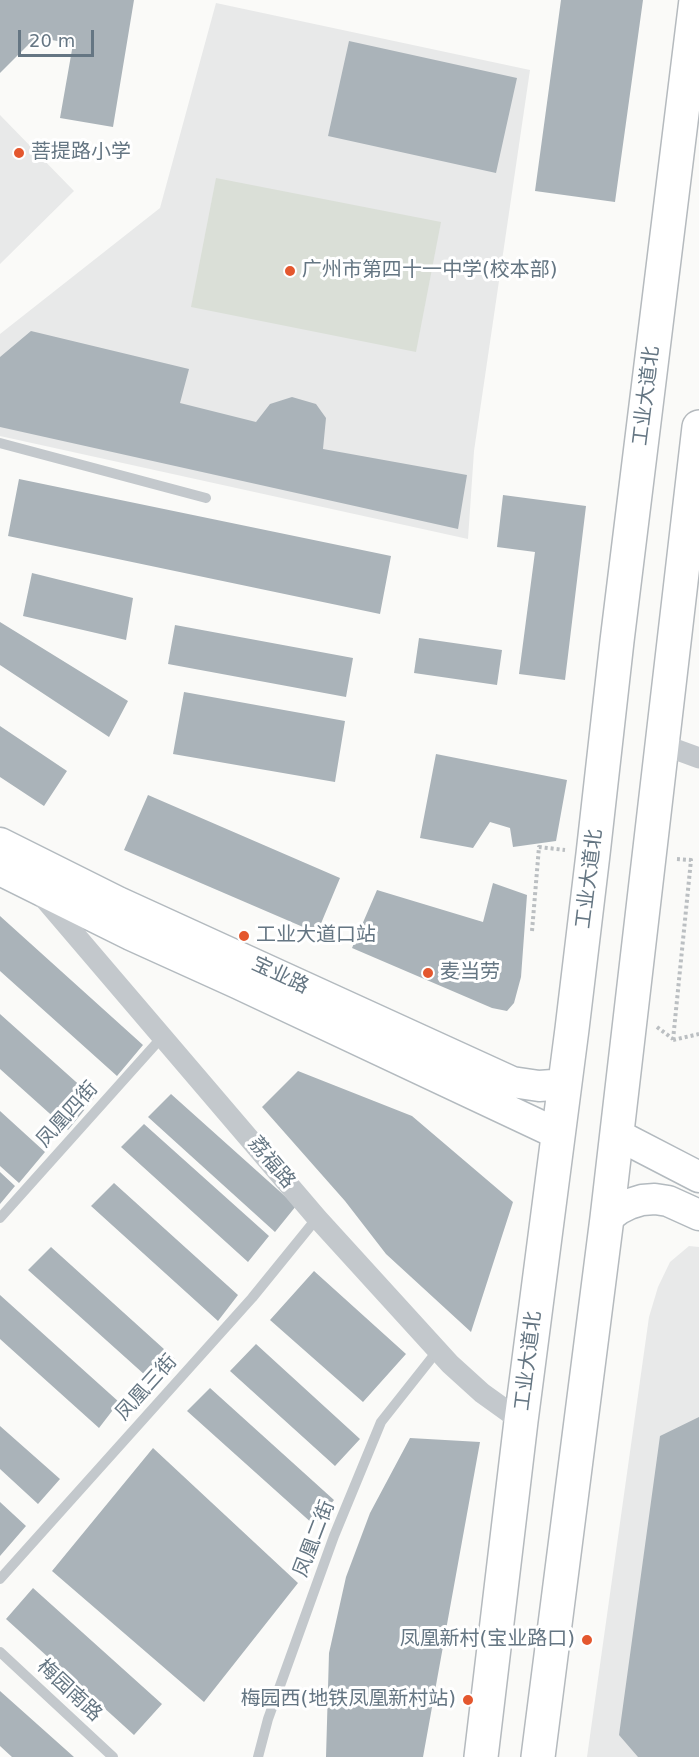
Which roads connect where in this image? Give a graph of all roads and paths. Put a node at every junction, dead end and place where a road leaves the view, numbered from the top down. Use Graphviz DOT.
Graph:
graph roads {
  1 [pos="696,0"];
  2 [pos="699,427"];
  3 [pos="0,443"];
  4 [pos="206,498"];
  5 [pos="661,744"];
  6 [pos="699,758"];
  7 [pos="0,843"];
  8 [pos="539,847"];
  9 [pos="691,860"];
  10 [pos="0,870"];
  11 [pos="36,889"];
  12 [pos="532,931"];
  13 [pos="699,1034"];
  14 [pos="163,1036"];
  15 [pos="566,1080"];
  16 [pos="558,1134"];
  17 [pos="616,1134"];
  18 [pos="699,1177"];
  19 [pos="699,1215"];
  20 [pos="0,1218"];
  21 [pos="317,1218"];
  22 [pos="607,1218"];
  23 [pos="438,1350"];
  24 [pos="521,1421"];
  25 [pos="0,1579"];
  26 [pos="0,1652"];
  27 [pos="113,1757"];
  28 [pos="258,1757"];
  29 [pos="481,1757"];
  30 [pos="538,1757"];
  1 -- 15 [label="main road, 工业大道北"];
  2 -- 5 [label="main road"];
  3 -- 4 [label="lane"];
  5 -- 6 [label="street"];
  5 -- 17 [label="main road"];
  7 -- 15 [label="main road, 宝业路"];
  8 -- 12 [label="path"];
  9 -- 13 [label="path"];
  10 -- 11 [label="main road, 宝业路"];
  11 -- 14 [label="street, 荔福路"];
  11 -- 16 [label="main road, 宝业路"];
  14 -- 20 [label="lane, 凤凰四街"];
  14 -- 21 [label="street, 荔福路"];
  15 -- 16 [label="main road, 工业大道北"];
  16 -- 24 [label="main road, 工业大道北"];
  17 -- 18 [label="main road"];
  17 -- 22 [label="main road"];
  19 -- 22 [label="main road"];
  21 -- 23 [label="street, 荔福路"];
  21 -- 25 [label="lane, 凤凰三街"];
  22 -- 30 [label="main road"];
  23 -- 24 [label="street, 荔福路"];
  23 -- 28 [label="lane, 凤凰二街"];
  24 -- 29 [label="main road, 工业大道北"];
  26 -- 27 [label="lane, 梅园南路"];
}
